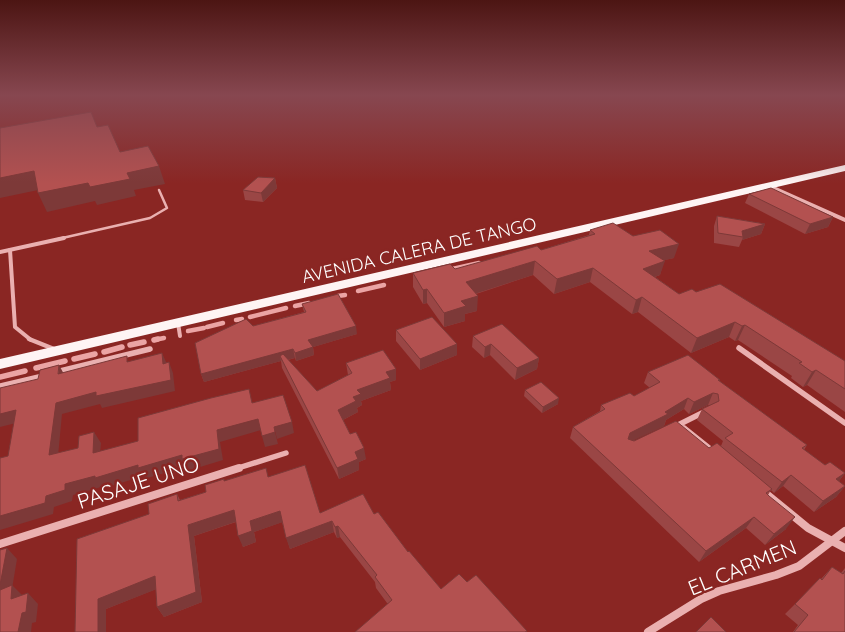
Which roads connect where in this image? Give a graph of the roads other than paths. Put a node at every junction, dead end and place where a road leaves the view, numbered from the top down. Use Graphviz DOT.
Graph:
graph roads {
  1 [pos="845,168"];
  2 [pos="768,186"];
  3 [pos="159,190"];
  4 [pos="845,220"];
  5 [pos="10,250"];
  6 [pos="0,252"];
  7 [pos="178,323"];
  8 [pos="180,336"];
  9 [pos="740,348"];
  10 [pos="150,349"];
  11 [pos="59,350"];
  12 [pos="0,364"];
  13 [pos="0,386"];
  14 [pos="710,409"];
  15 [pos="845,423"];
  16 [pos="680,424"];
  17 [pos="671,428"];
  18 [pos="286,454"];
  19 [pos="718,455"];
  20 [pos="755,485"];
  21 [pos="845,531"];
  22 [pos="833,540"];
  23 [pos="0,544"];
  24 [pos="845,548"];
  25 [pos="648,632"];
  1 -- 2 [label="main road, AVENIDA CALERA DE TANGO"];
  2 -- 4 [label="street"];
  2 -- 7 [label="main road, AVENIDA CALERA DE TANGO"];
  3 -- 5 [label="lane"];
  5 -- 6 [label="lane"];
  5 -- 11 [label="lane"];
  7 -- 8 [label="lane"];
  7 -- 11 [label="main road, AVENIDA CALERA DE TANGO"];
  9 -- 15 [label="street"];
  10 -- 13 [label="street"];
  11 -- 12 [label="main road, AVENIDA CALERA DE TANGO"];
  14 -- 16 [label="street"];
  16 -- 17 [label="street"];
  16 -- 19 [label="street"];
  18 -- 23 [label="street, PASAJE UNO"];
  20 -- 22 [label="street"];
  21 -- 22 [label="street, EL CARMEN"];
  22 -- 24 [label="street"];
  22 -- 25 [label="street, EL CARMEN"];
}
